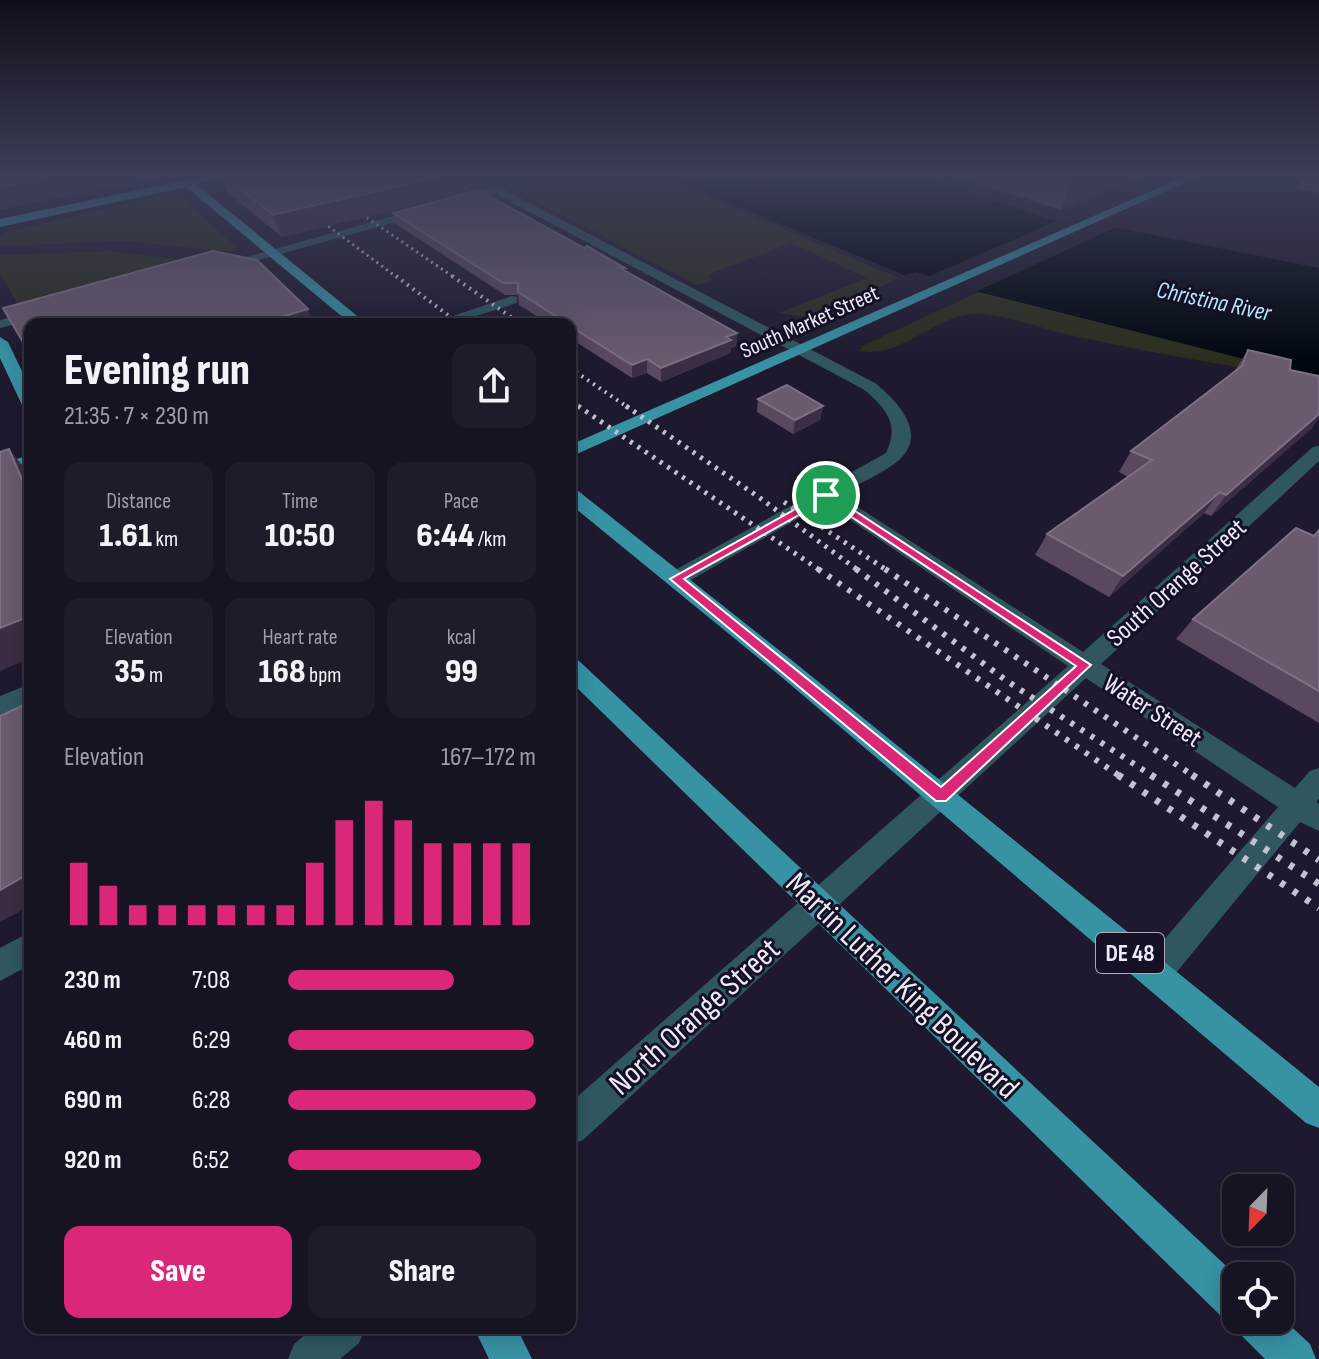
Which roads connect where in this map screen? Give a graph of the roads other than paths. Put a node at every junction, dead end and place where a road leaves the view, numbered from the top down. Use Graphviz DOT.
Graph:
graph roads {
  1 [pos="252,237"];
  2 [pos="327,237"];
  3 [pos="587,237"];
  4 [pos="1057,237"];
  5 [pos="271,253"];
  6 [pos="197,272"];
  7 [pos="512,300"];
  8 [pos="51,311"];
  9 [pos="352,318"];
  10 [pos="455,318"];
  11 [pos="0,324"];
  12 [pos="0,342"];
  13 [pos="802,351"];
  14 [pos="24,392"];
  15 [pos="576,449"];
  16 [pos="1319,451"];
  17 [pos="24,462"];
  18 [pos="0,470"];
  19 [pos="826,495"];
  20 [pos="576,499"];
  21 [pos="676,579"];
  22 [pos="1085,665"];
  23 [pos="576,672"];
  24 [pos="24,697"];
  25 [pos="0,707"];
  26 [pos="1319,779"];
  27 [pos="941,796"];
  28 [pos="1309,812"];
  29 [pos="819,905"];
  30 [pos="24,951"];
  31 [pos="0,965"];
  32 [pos="1155,974"];
  33 [pos="1319,1110"];
  34 [pos="576,1122"];
  35 [pos="1222,1290"];
  36 [pos="337,1334"];
  37 [pos="498,1334"];
  38 [pos="1269,1334"];
  39 [pos="309,1359"];
  40 [pos="511,1359"];
  41 [pos="1295,1359"];
  1 -- 5 [label="main road"];
  2 -- 5 [label="street"];
  3 -- 13 [label="street"];
  4 -- 13 [label="main road, South Market Street"];
  5 -- 6 [label="street"];
  5 -- 9 [label="main road"];
  7 -- 10 [label="street"];
  8 -- 11 [label="street"];
  12 -- 14 [label="main road"];
  13 -- 15 [label="main road, South Market Street"];
  13 -- 19 [label="street"];
  16 -- 22 [label="street, South Orange Street"];
  17 -- 18 [label="main road"];
  19 -- 21 [label="street"];
  19 -- 22 [label="street, Water Street"];
  20 -- 21 [label="main road, DE 48"];
  21 -- 27 [label="main road, DE 48"];
  22 -- 27 [label="street, South Orange Street"];
  22 -- 28 [label="street, Water Street"];
  23 -- 29 [label="main road, Martin Luther King Boulevard"];
  24 -- 25 [label="street"];
  26 -- 28 [label="street"];
  27 -- 29 [label="street, South Orange Street"];
  27 -- 32 [label="main road, DE 48"];
  28 -- 32 [label="street"];
  29 -- 34 [label="street, North Orange Street"];
  29 -- 35 [label="main road, Martin Luther King Boulevard"];
  30 -- 31 [label="street"];
  32 -- 33 [label="main road, DE 48"];
  36 -- 39 [label="street"];
  37 -- 40 [label="main road"];
  38 -- 41 [label="main road"];
}
